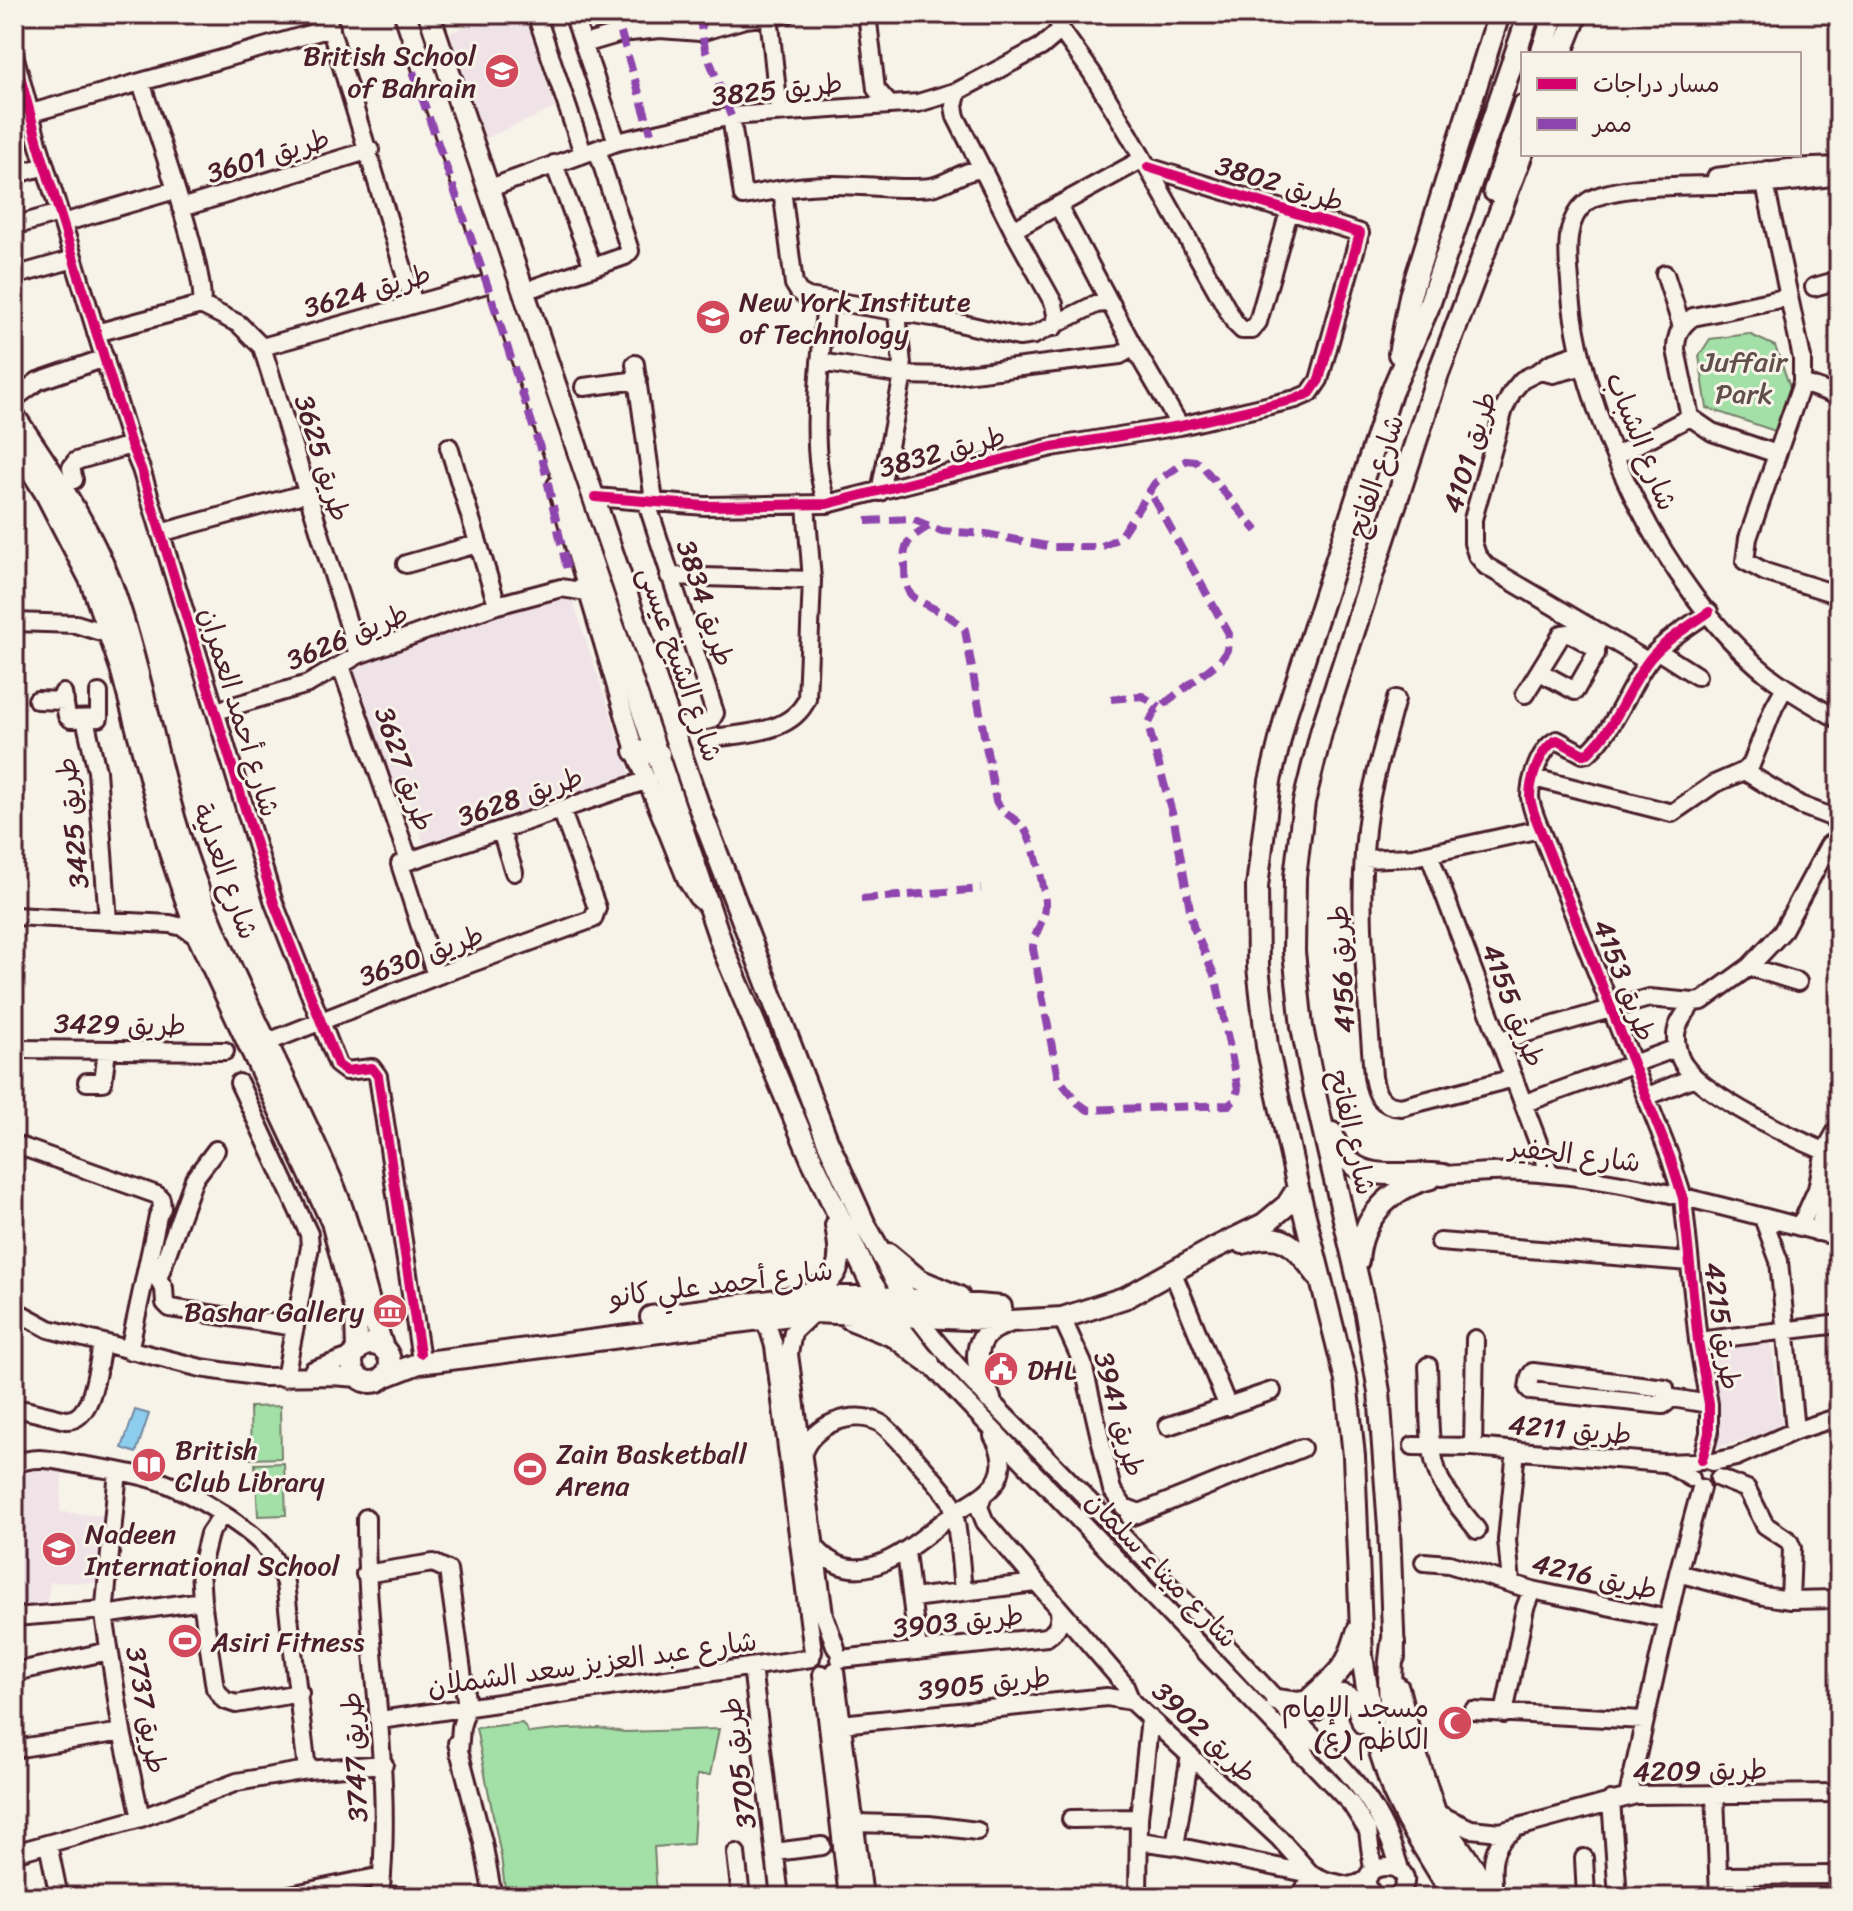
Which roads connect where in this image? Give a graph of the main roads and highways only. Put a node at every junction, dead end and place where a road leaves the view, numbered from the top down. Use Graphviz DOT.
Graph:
graph roads {
  1 [pos="405,14"];
  2 [pos="429,14"];
  3 [pos="1499,14"];
  4 [pos="1529,14"];
  5 [pos="1554,14"];
  6 [pos="1577,14"];
  7 [pos="1542,52"];
  8 [pos="1562,52"];
  9 [pos="1521,112"];
  10 [pos="1521,156"];
  11 [pos="1438,374"];
  12 [pos="1391,393"];
  13 [pos="14,416"];
  14 [pos="14,443"];
  15 [pos="107,625"];
  16 [pos="132,656"];
  17 [pos="635,751"];
  18 [pos="659,754"];
  19 [pos="1315,1094"];
  20 [pos="1298,1188"];
  21 [pos="832,1202"];
  22 [pos="865,1225"];
  23 [pos="1173,1273"];
  24 [pos="1357,1275"];
  25 [pos="1324,1284"];
  26 [pos="879,1297"];
  27 [pos="906,1299"];
  28 [pos="985,1306"];
  29 [pos="814,1307"];
  30 [pos="891,1314"];
  31 [pos="917,1317"];
  32 [pos="1062,1318"];
  33 [pos="683,1320"];
  34 [pos="1011,1321"];
  35 [pos="385,1350"];
  36 [pos="355,1354"];
  37 [pos="929,1363"];
  38 [pos="386,1376"];
  39 [pos="990,1399"];
  40 [pos="1361,1619"];
  41 [pos="1393,1643"];
  42 [pos="1276,1700"];
  43 [pos="1308,1701"];
  44 [pos="1302,1727"];
  45 [pos="1303,1753"];
  46 [pos="1380,1756"];
  47 [pos="1454,1897"];
  48 [pos="1473,1897"];
  49 [pos="1493,1897"];
  1 -- 18 [label="main road, شارع الشيخ عيسى"];
  2 -- 22 [label="main road, شارع الشيخ عيسى"];
  3 -- 12 [label="main road, شارع الفاتح"];
  4 -- 12 [label="main road, شارع الفاتح"];
  5 -- 7 [label="main road"];
  6 -- 8 [label="main road"];
  9 -- 11 [label="main road, شارع الفاتح"];
  10 -- 11 [label="main road, شارع الفاتح"];
  11 -- 19 [label="main road, شارع الفاتح"];
  12 -- 20 [label="main road, شارع الفاتح"];
  13 -- 16 [label="main road, شارع العدلية"];
  14 -- 15 [label="main road, شارع العدلية"];
  15 -- 16 [label="main road"];
  15 -- 36 [label="main road, شارع العدلية"];
  16 -- 35 [label="main road, شارع العدلية"];
  17 -- 18 [label="main road"];
  18 -- 21 [label="main road, شارع الشيخ عيسى"];
  19 -- 24 [label="main road, شارع الفاتح"];
  19 -- 24 [label="main road"];
  20 -- 23 [label="main road"];
  20 -- 25 [label="main road, شارع الفاتح"];
  21 -- 26 [label="main road, شارع الشيخ عيسى"];
  21 -- 29 [label="main road"];
  22 -- 27 [label="main road, شارع الشيخ عيسى"];
  22 -- 28 [label="main road"];
  23 -- 25 [label="main road"];
  23 -- 32 [label="main road"];
  24 -- 41 [label="main road, شارع الفاتح"];
  25 -- 40 [label="main road, شارع الفاتح"];
  26 -- 27 [label="main road, شارع أحمد علي كانو"];
  26 -- 29 [label="main road, شارع أحمد علي كانو"];
  26 -- 30 [label="main road, شارع الشيخ عيسى"];
  27 -- 28 [label="main road, شارع أحمد علي كانو"];
  27 -- 31 [label="main road, شارع الشيخ عيسى"];
  28 -- 32 [label="main road, شارع أحمد علي كانو"];
  29 -- 30 [label="main road, شارع أحمد علي كانو"];
  29 -- 33 [label="main road, شارع أحمد علي كانو"];
  29 -- 33 [label="main road, شارع أحمد علي كانو"];
  29 -- 37 [label="main road"];
  30 -- 31 [label="main road, شارع أحمد علي كانو"];
  31 -- 34 [label="main road"];
  32 -- 34 [label="main road"];
  33 -- 35 [label="main road, شارع أحمد علي كانو"];
  33 -- 38 [label="main road, شارع أحمد علي كانو"];
  34 -- 39 [label="main road"];
  35 -- 36 [label="main road"];
  35 -- 38 [label="main road"];
  36 -- 38 [label="main road"];
  40 -- 43 [label="main road"];
  40 -- 46 [label="main road, شارع الفاتح"];
  41 -- 48 [label="highway"];
  41 -- 49 [label="main road, شارع الفاتح"];
  42 -- 43 [label="main road"];
  43 -- 44 [label="main road"];
  44 -- 45 [label="main road"];
  44 -- 46 [label="main road"];
  46 -- 47 [label="main road, شارع الفاتح"];
}
